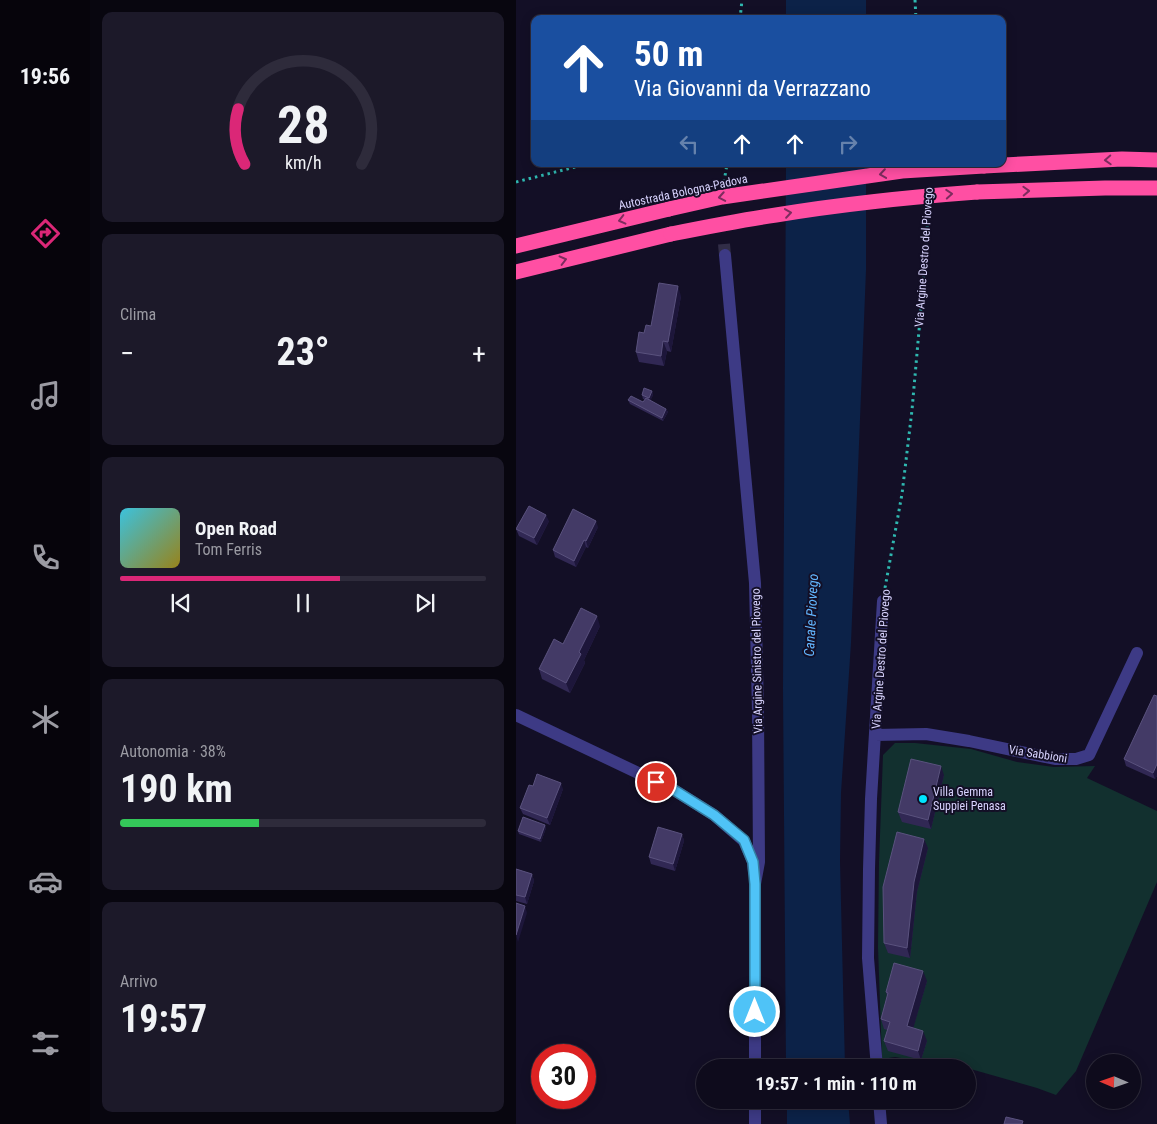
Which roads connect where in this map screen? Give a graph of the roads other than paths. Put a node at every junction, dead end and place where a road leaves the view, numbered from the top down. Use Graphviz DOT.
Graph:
graph roads {
  1 [pos="1157,160"];
  2 [pos="1006,165"];
  3 [pos="971,167"];
  4 [pos="1157,188"];
  5 [pos="516,246"];
  6 [pos="725,255"];
  7 [pos="516,272"];
  8 [pos="883,601"];
  9 [pos="1137,653"];
  10 [pos="516,715"];
  11 [pos="875,735"];
  12 [pos="755,884"];
  13 [pos="755,1059"];
  14 [pos="875,1059"];
  15 [pos="755,1109"];
  16 [pos="879,1109"];
  17 [pos="755,1124"];
  18 [pos="880,1124"];
  1 -- 2 [label="highway, Autostrada Bologna-Padova, one-way, bridge"];
  3 -- 5 [label="highway, Autostrada Bologna-Padova, one-way, bridge"];
  7 -- 4 [label="highway, one-way, bridge"];
  6 -- 12 [label="street, Via Argine Sinistro del Piovego"];
  8 -- 11 [label="street, Via Argine Destro del Piovego"];
  9 -- 11 [label="street, Via Sabbioni"];
  10 -- 12 [label="street"];
  11 -- 14 [label="street, Via Argine Destro del Piovego"];
  12 -- 13 [label="street, Via Argine Sinistro del Piovego"];
  15 -- 17 [label="street"];
  16 -- 18 [label="street"];
}
